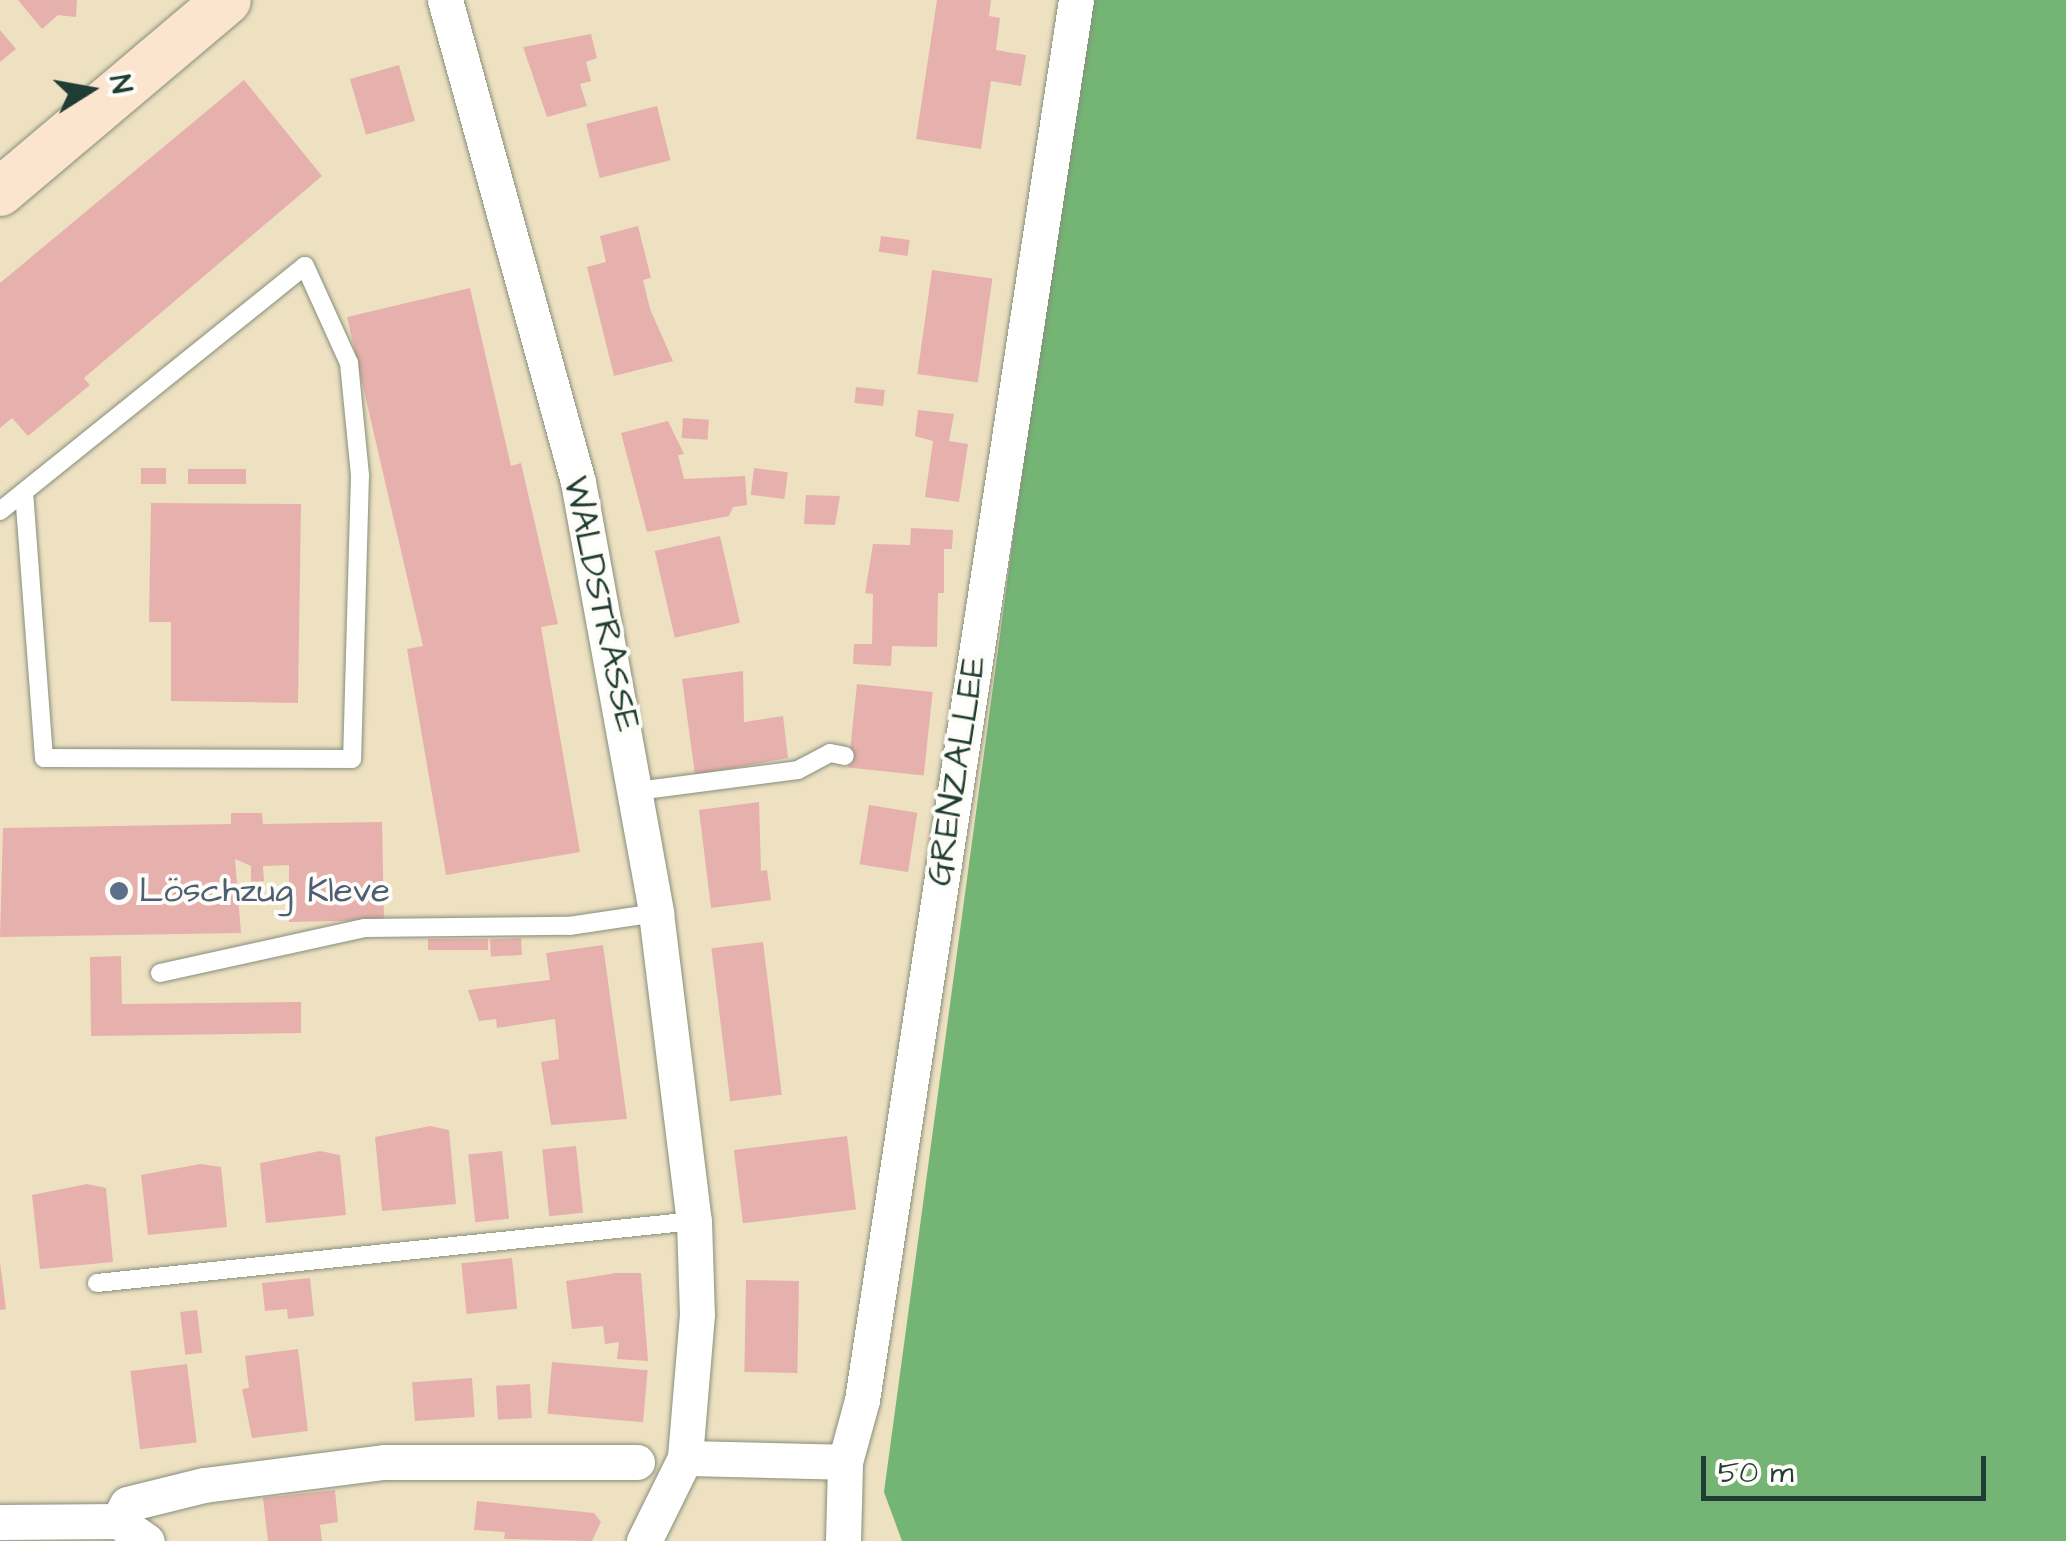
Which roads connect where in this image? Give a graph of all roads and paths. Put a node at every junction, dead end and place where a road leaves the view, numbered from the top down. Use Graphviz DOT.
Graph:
graph roads {
  1 [pos="227,0"];
  2 [pos="444,0"];
  3 [pos="1076,0"];
  4 [pos="0,192"];
  5 [pos="24,493"];
  6 [pos="0,511"];
  7 [pos="846,756"];
  8 [pos="637,791"];
  9 [pos="656,914"];
  10 [pos="160,974"];
  11 [pos="694,1221"];
  12 [pos="97,1282"];
  13 [pos="685,1458"];
  14 [pos="637,1462"];
  15 [pos="845,1462"];
  16 [pos="0,1522"];
  17 [pos="133,1531"];
  18 [pos="644,1541"];
  19 [pos="843,1541"];
  1 -- 4 [label="main road"];
  2 -- 8 [label="street, WALDSTRASSE"];
  3 -- 15 [label="street, GRENZALLEE"];
  5 -- 5 [label="lane"];
  5 -- 6 [label="lane"];
  7 -- 8 [label="lane"];
  8 -- 9 [label="street, WALDSTRASSE"];
  9 -- 10 [label="lane"];
  9 -- 11 [label="street, WALDSTRASSE"];
  11 -- 12 [label="lane"];
  11 -- 13 [label="street, WALDSTRASSE"];
  13 -- 15 [label="street"];
  13 -- 18 [label="street, WALDSTRASSE"];
  14 -- 17 [label="street"];
  15 -- 19 [label="street, GRENZALLEE"];
  16 -- 17 [label="street"];
}
